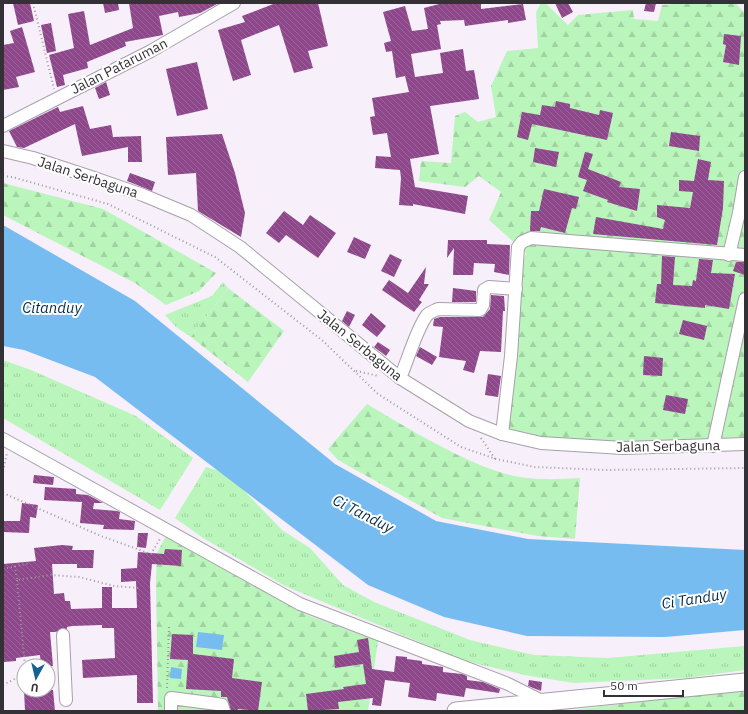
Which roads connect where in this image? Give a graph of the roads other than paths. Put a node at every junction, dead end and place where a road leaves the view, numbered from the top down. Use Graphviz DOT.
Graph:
graph roads {
  1 [pos="234,3"];
  2 [pos="3,126"];
  3 [pos="3,151"];
  4 [pos="745,177"];
  5 [pos="729,255"];
  6 [pos="745,255"];
  7 [pos="516,289"];
  8 [pos="745,299"];
  9 [pos="400,378"];
  10 [pos="502,434"];
  11 [pos="6,440"];
  12 [pos="745,444"];
  13 [pos="713,446"];
  14 [pos="63,635"];
  15 [pos="745,682"];
  16 [pos="66,700"];
  17 [pos="542,701"];
  18 [pos="170,711"];
  19 [pos="224,711"];
  20 [pos="456,711"];
  1 -- 2 [label="street, Jalan Pataruman"];
  3 -- 9 [label="street, Jalan Serbaguna"];
  4 -- 5 [label="street"];
  5 -- 6 [label="street"];
  5 -- 7 [label="street"];
  7 -- 9 [label="street"];
  7 -- 10 [label="street"];
  8 -- 13 [label="street"];
  9 -- 10 [label="street, Jalan Serbaguna"];
  10 -- 13 [label="street, Jalan Serbaguna"];
  11 -- 17 [label="street"];
  12 -- 13 [label="street, Jalan Serbaguna"];
  14 -- 16 [label="street"];
  15 -- 17 [label="highway"];
  17 -- 20 [label="highway"];
  18 -- 19 [label="street"];
}
